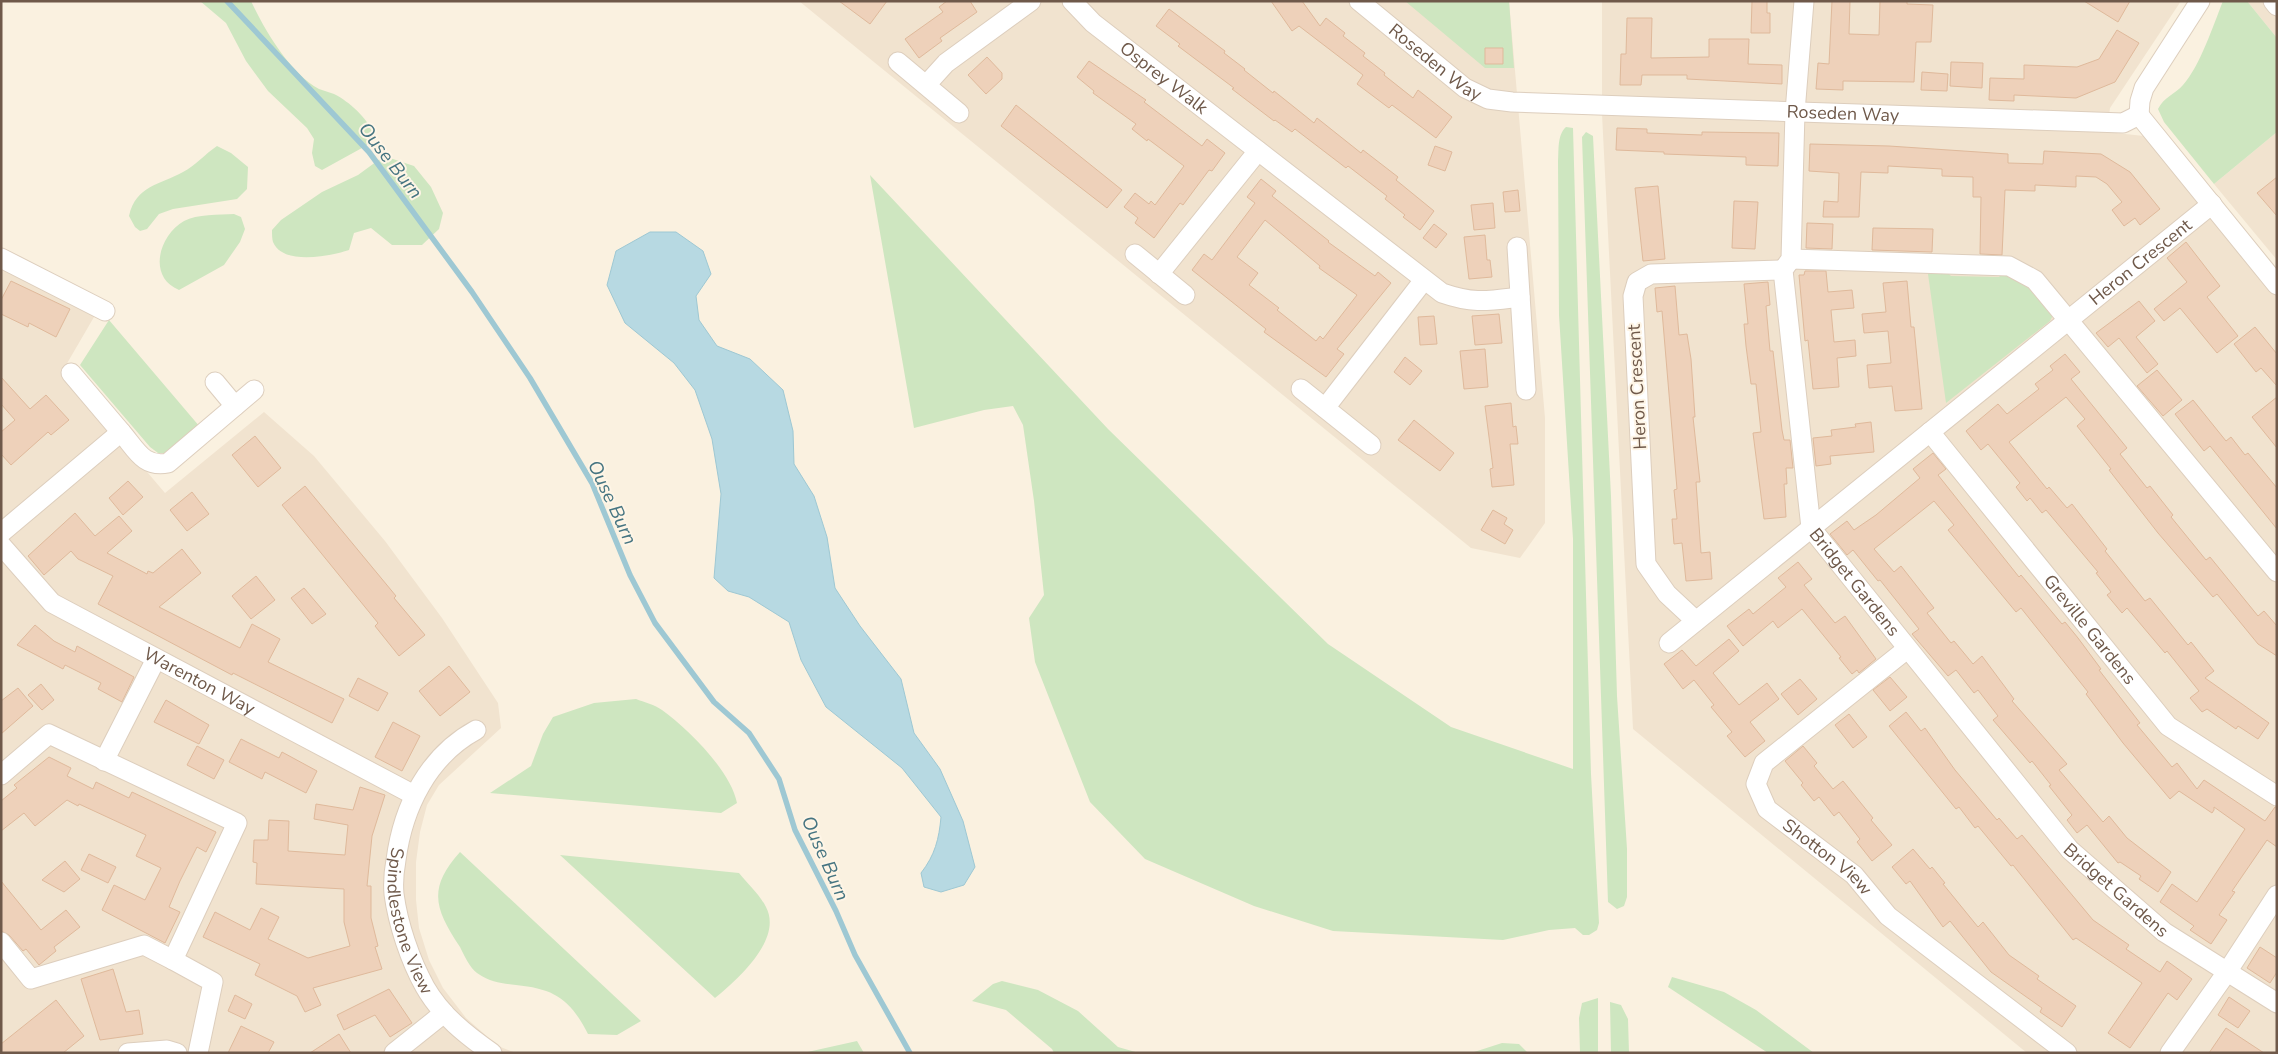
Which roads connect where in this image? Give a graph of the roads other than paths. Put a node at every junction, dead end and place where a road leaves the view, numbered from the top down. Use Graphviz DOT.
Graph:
graph roads {
  1 [pos="1031,1"];
  2 [pos="1072,1"];
  3 [pos="1359,1"];
  4 [pos="1804,1"];
  5 [pos="2200,1"];
  6 [pos="2273,1"];
  7 [pos="2277,6"];
  8 [pos="898,62"];
  9 [pos="927,84"];
  10 [pos="1795,112"];
  11 [pos="959,113"];
  12 [pos="2140,115"];
  13 [pos="1258,151"];
  14 [pos="2212,204"];
  15 [pos="1517,247"];
  16 [pos="1135,254"];
  17 [pos="1,258"];
  18 [pos="1787,264"];
  19 [pos="1159,274"];
  20 [pos="1424,280"];
  21 [pos="2277,285"];
  22 [pos="1185,294"];
  23 [pos="1520,297"];
  24 [pos="105,311"];
  25 [pos="2069,320"];
  26 [pos="72,373"];
  27 [pos="215,382"];
  28 [pos="1301,389"];
  29 [pos="254,390"];
  30 [pos="1526,390"];
  31 [pos="235,406"];
  32 [pos="1325,408"];
  33 [pos="121,432"];
  34 [pos="1930,432"];
  35 [pos="1370,445"];
  36 [pos="1812,528"];
  37 [pos="1,533"];
  38 [pos="1,545"];
  39 [pos="2277,572"];
  40 [pos="1696,621"];
  41 [pos="1669,643"];
  42 [pos="1907,649"];
  43 [pos="156,659"];
  44 [pos="476,730"];
  45 [pos="104,761"];
  46 [pos="1,775"];
  47 [pos="414,796"];
  48 [pos="2277,796"];
  49 [pos="2277,895"];
  50 [pos="1,942"];
  51 [pos="173,960"];
  52 [pos="2227,972"];
  53 [pos="2277,1003"];
  54 [pos="444,1013"];
  55 [pos="128,1053"];
  56 [pos="177,1053"];
  57 [pos="198,1053"];
  58 [pos="394,1053"];
  59 [pos="492,1053"];
  60 [pos="2067,1053"];
  61 [pos="2170,1053"];
  1 -- 9 [label="street"];
  2 -- 13 [label="street, Osprey Walk"];
  3 -- 10 [label="street, Roseden Way"];
  4 -- 10 [label="street, Bridget Gardens"];
  5 -- 12 [label="street"];
  6 -- 7 [label="street"];
  8 -- 9 [label="street"];
  9 -- 11 [label="street"];
  10 -- 12 [label="street, Roseden Way"];
  10 -- 18 [label="street, Bridget Gardens"];
  12 -- 14 [label="street"];
  13 -- 19 [label="street"];
  13 -- 20 [label="street, Osprey Walk"];
  14 -- 21 [label="street"];
  14 -- 25 [label="street, Heron Crescent"];
  15 -- 23 [label="street"];
  16 -- 19 [label="street"];
  17 -- 24 [label="street"];
  18 -- 25 [label="street, Heron Crescent"];
  18 -- 36 [label="street, Bridget Gardens"];
  18 -- 40 [label="street, Heron Crescent"];
  19 -- 22 [label="street"];
  20 -- 23 [label="street, Osprey Walk"];
  20 -- 32 [label="street"];
  23 -- 30 [label="street"];
  25 -- 34 [label="street, Heron Crescent"];
  25 -- 39 [label="street"];
  26 -- 33 [label="street"];
  27 -- 31 [label="street"];
  28 -- 32 [label="street"];
  29 -- 31 [label="street"];
  31 -- 33 [label="street"];
  32 -- 35 [label="street"];
  33 -- 37 [label="street"];
  34 -- 36 [label="street, Heron Crescent"];
  34 -- 48 [label="street, Greville Gardens"];
  36 -- 40 [label="street, Heron Crescent"];
  36 -- 42 [label="street, Bridget Gardens"];
  38 -- 43 [label="street, Warenton Way"];
  40 -- 41 [label="street, Heron Crescent"];
  42 -- 52 [label="street, Bridget Gardens"];
  42 -- 60 [label="street, Shotton View"];
  43 -- 45 [label="street"];
  43 -- 47 [label="street, Warenton Way"];
  44 -- 47 [label="street, Spindlestone View"];
  45 -- 46 [label="street"];
  45 -- 51 [label="street"];
  47 -- 54 [label="street, Spindlestone View"];
  49 -- 52 [label="street"];
  50 -- 51 [label="street"];
  51 -- 57 [label="street"];
  52 -- 53 [label="street, Bridget Gardens"];
  52 -- 61 [label="street"];
  54 -- 58 [label="street"];
  54 -- 59 [label="street, Spindlestone View"];
  55 -- 56 [label="street"];
}
